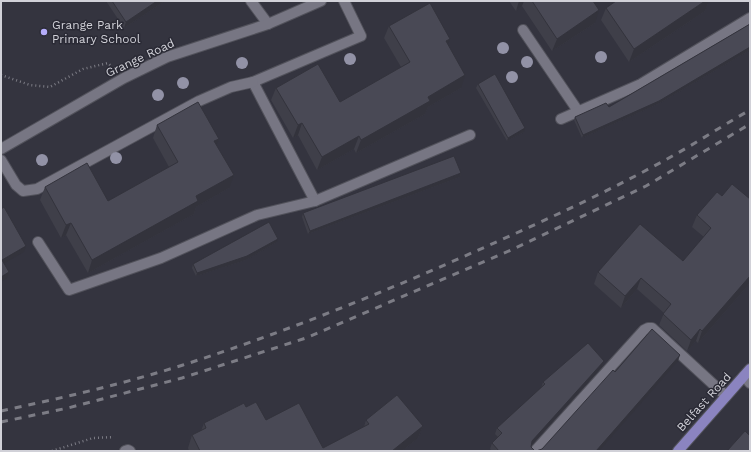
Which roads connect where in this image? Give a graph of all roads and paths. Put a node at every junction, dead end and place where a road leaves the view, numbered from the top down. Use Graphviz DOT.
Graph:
graph roads {
  1 [pos="251,1"];
  2 [pos="321,1"];
  3 [pos="344,1"];
  4 [pos="750,18"];
  5 [pos="268,24"];
  6 [pos="522,30"];
  7 [pos="1,75"];
  8 [pos="124,78"];
  9 [pos="254,82"];
  10 [pos="578,111"];
  11 [pos="560,119"];
  12 [pos="470,135"];
  13 [pos="1,149"];
  14 [pos="1,160"];
  15 [pos="315,201"];
  16 [pos="38,242"];
  17 [pos="748,376"];
  18 [pos="726,396"];
  19 [pos="116,437"];
  20 [pos="52,451"];
  21 [pos="125,451"];
  22 [pos="130,451"];
  23 [pos="535,451"];
  24 [pos="678,451"];
  1 -- 5 [label="street"];
  2 -- 5 [label="street, Grange Road"];
  3 -- 9 [label="street"];
  4 -- 10 [label="street"];
  5 -- 8 [label="street, Grange Road"];
  6 -- 10 [label="street"];
  7 -- 8 [label="path"];
  8 -- 13 [label="street, Grange Road"];
  9 -- 14 [label="street"];
  9 -- 15 [label="street"];
  10 -- 11 [label="street"];
  12 -- 15 [label="street"];
  15 -- 16 [label="street"];
  17 -- 18 [label="main road, Belfast Road"];
  18 -- 23 [label="street"];
  18 -- 24 [label="main road, Belfast Road"];
  19 -- 20 [label="path"];
  21 -- 22 [label="street"];
}
